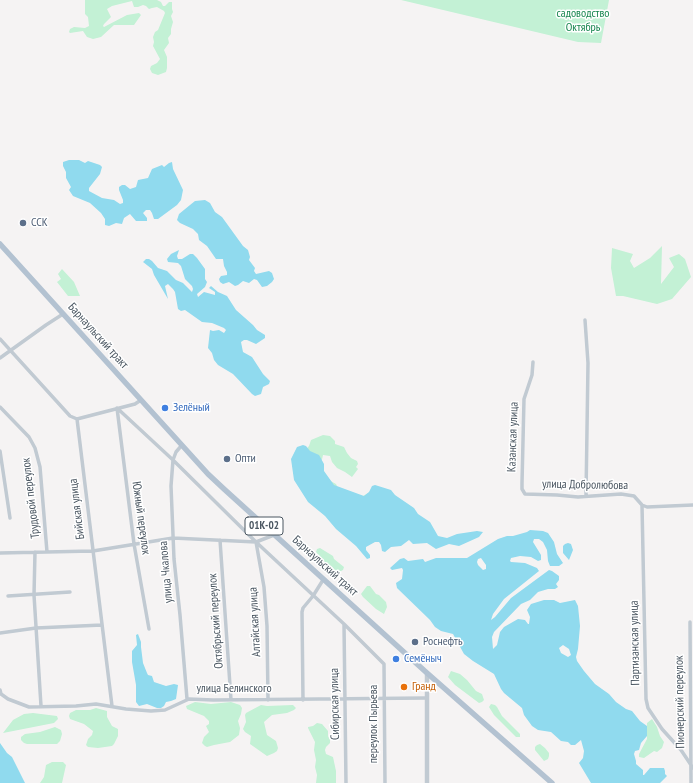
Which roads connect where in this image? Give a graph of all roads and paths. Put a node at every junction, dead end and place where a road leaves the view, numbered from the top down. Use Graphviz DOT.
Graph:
graph roads {
  1 [pos="1,247"];
  2 [pos="63,314"];
  3 [pos="585,320"];
  4 [pos="0,339"];
  5 [pos="10,351"];
  6 [pos="0,358"];
  7 [pos="533,362"];
  8 [pos="142,400"];
  9 [pos="0,407"];
  10 [pos="117,408"];
  11 [pos="77,419"];
  12 [pos="182,445"];
  13 [pos="0,451"];
  14 [pos="173,460"];
  15 [pos="522,489"];
  16 [pos="586,496"];
  17 [pos="642,505"];
  18 [pos="693,505"];
  19 [pos="10,518"];
  20 [pos="274,535"];
  21 [pos="173,538"];
  22 [pos="220,540"];
  23 [pos="256,542"];
  24 [pos="134,544"];
  25 [pos="92,551"];
  26 [pos="35,552"];
  27 [pos="47,552"];
  28 [pos="0,553"];
  29 [pos="323,580"];
  30 [pos="70,592"];
  31 [pos="34,595"];
  32 [pos="8,596"];
  33 [pos="313,596"];
  34 [pos="690,622"];
  35 [pos="344,624"];
  36 [pos="102,625"];
  37 [pos="36,628"];
  38 [pos="149,630"];
  39 [pos="0,633"];
  40 [pos="426,673"];
  41 [pos="1,692"];
  42 [pos="384,698"];
  43 [pos="426,698"];
  44 [pos="187,699"];
  45 [pos="344,699"];
  46 [pos="231,700"];
  47 [pos="268,700"];
  48 [pos="303,700"];
  49 [pos="41,706"];
  50 [pos="112,706"];
  51 [pos="692,766"];
  52 [pos="346,783"];
  53 [pos="385,783"];
  54 [pos="427,783"];
  55 [pos="552,783"];
  56 [pos="691,783"];
  1 -- 2 [label="main road, Барнаульский тракт / 01К-02"];
  2 -- 5 [label="street"];
  2 -- 8 [label="main road, Барнаульский тракт / 01К-02"];
  3 -- 16 [label="street"];
  4 -- 5 [label="street"];
  5 -- 6 [label="street"];
  5 -- 11 [label="street"];
  7 -- 15 [label="street, Казанская улица"];
  8 -- 10 [label="street"];
  8 -- 12 [label="main road, Барнаульский тракт / 01К-02"];
  9 -- 27 [label="street, Трудовой переулок"];
  10 -- 11 [label="street"];
  10 -- 14 [label="street"];
  10 -- 24 [label="street, Южный переулок"];
  11 -- 25 [label="street, Бийская улица"];
  12 -- 14 [label="street, улица Чкалова"];
  12 -- 20 [label="main road, Барнаульский тракт / 01К-02"];
  13 -- 19 [label="street"];
  14 -- 21 [label="street, улица Чкалова"];
  14 -- 23 [label="street"];
  15 -- 16 [label="street, улица Добролюбова"];
  16 -- 17 [label="street, улица Добролюбова"];
  17 -- 18 [label="street, улица Добролюбова"];
  17 -- 51 [label="street, Партизанская улица"];
  20 -- 23 [label="street"];
  20 -- 29 [label="main road, Барнаульский тракт / 01К-02"];
  21 -- 22 [label="street"];
  21 -- 24 [label="street"];
  21 -- 44 [label="street, улица Чкалова"];
  22 -- 23 [label="street"];
  22 -- 46 [label="street, Октябрьский переулок"];
  23 -- 33 [label="street"];
  23 -- 47 [label="street, Алтайская улица"];
  24 -- 25 [label="street"];
  24 -- 38 [label="street, Южный переулок"];
  25 -- 27 [label="street"];
  25 -- 36 [label="street, Бийская улица"];
  26 -- 27 [label="street"];
  26 -- 28 [label="street"];
  26 -- 31 [label="street, Трудовой переулок"];
  29 -- 33 [label="street"];
  29 -- 40 [label="main road, Барнаульский тракт / 01К-02"];
  30 -- 31 [label="street"];
  31 -- 32 [label="street"];
  31 -- 37 [label="street, Трудовой переулок"];
  33 -- 35 [label="street"];
  33 -- 48 [label="street"];
  34 -- 51 [label="street, Пионерский переулок"];
  35 -- 42 [label="street, переулок Пырьева"];
  35 -- 45 [label="street, Сибирская улица"];
  36 -- 37 [label="street"];
  36 -- 50 [label="street, Бийская улица"];
  37 -- 39 [label="street"];
  37 -- 49 [label="street, Трудовой переулок"];
  40 -- 43 [label="street"];
  40 -- 55 [label="main road, Барнаульский тракт / 01К-02"];
  41 -- 49 [label="street, улица Белинского"];
  42 -- 43 [label="street, улица Белинского"];
  42 -- 45 [label="street, улица Белинского"];
  42 -- 53 [label="street, переулок Пырьева"];
  43 -- 54 [label="street"];
  44 -- 46 [label="street, улица Белинского"];
  44 -- 50 [label="street, улица Белинского"];
  45 -- 48 [label="street, улица Белинского"];
  45 -- 52 [label="street, Сибирская улица"];
  46 -- 47 [label="street, улица Белинского"];
  47 -- 48 [label="street, улица Белинского"];
  49 -- 50 [label="street, улица Белинского"];
  51 -- 56 [label="street, Пионерский переулок"];
}
